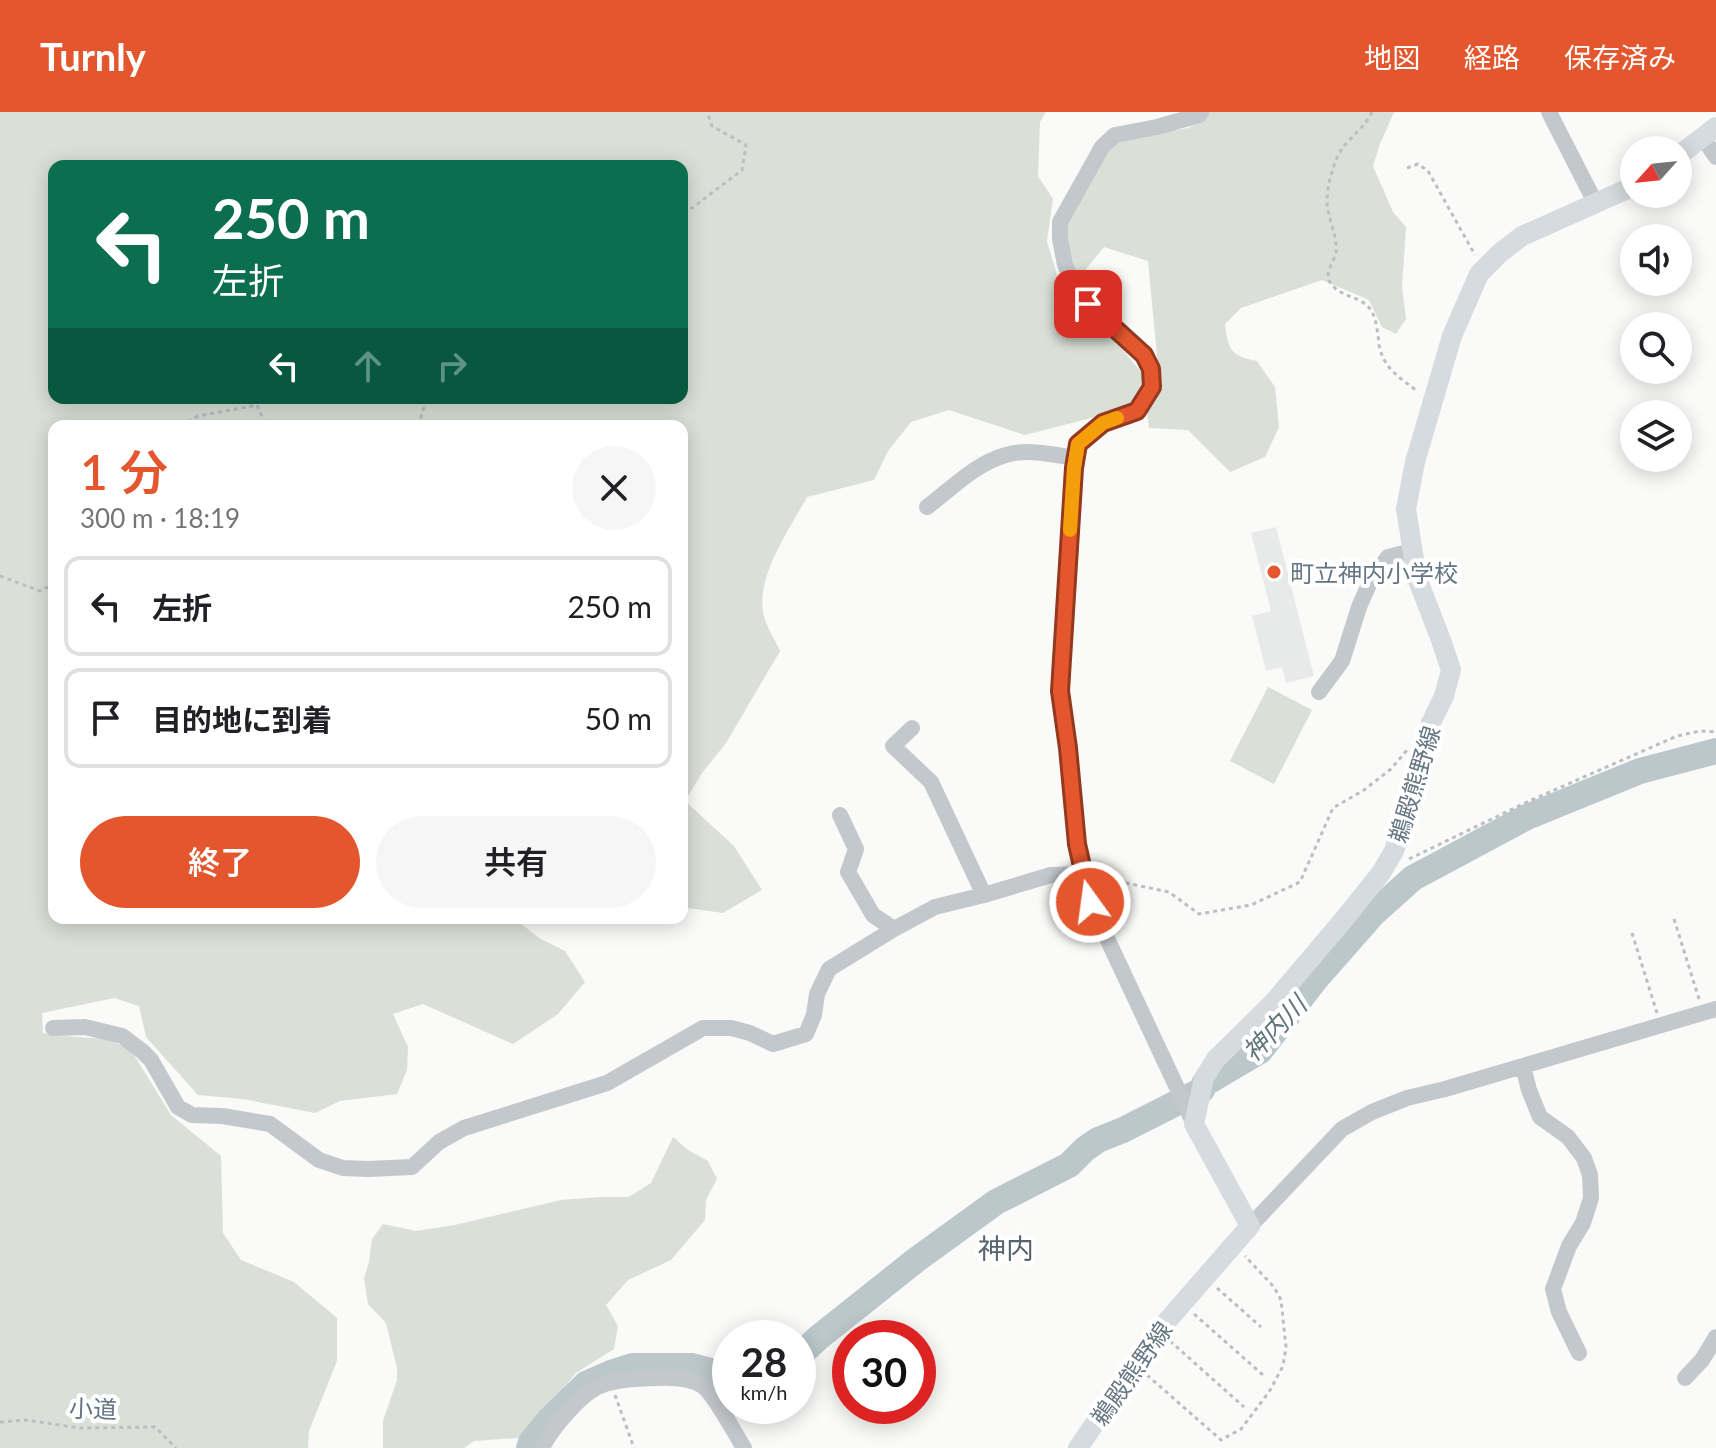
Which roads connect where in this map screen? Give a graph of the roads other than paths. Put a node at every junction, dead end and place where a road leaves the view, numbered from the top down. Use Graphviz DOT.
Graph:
graph roads {
  1 [pos="1201,112"];
  2 [pos="1549,112"];
  3 [pos="1709,132"];
  4 [pos="1692,145"];
  5 [pos="1716,157"];
  6 [pos="1620,193"];
  7 [pos="1596,204"];
  8 [pos="1076,458"];
  9 [pos="927,507"];
  10 [pos="1412,551"];
  11 [pos="1319,692"];
  12 [pos="912,728"];
  13 [pos="840,815"];
  14 [pos="1082,874"];
  15 [pos="984,895"];
  16 [pos="894,929"];
  17 [pos="1710,1010"];
  18 [pos="53,1028"];
  19 [pos="1523,1066"];
  20 [pos="1194,1124"];
  21 [pos="1250,1226"];
  22 [pos="1716,1337"];
  23 [pos="1579,1353"];
  24 [pos="1685,1378"];
  25 [pos="542,1448"];
  26 [pos="744,1448"];
  27 [pos="1078,1448"];
  1 -- 8 [label="street"];
  2 -- 7 [label="street"];
  3 -- 4 [label="main road"];
  3 -- 5 [label="street"];
  6 -- 7 [label="main road, 鵜殿熊野線"];
  7 -- 10 [label="main road, 鵜殿熊野線"];
  8 -- 9 [label="street"];
  8 -- 14 [label="street"];
  10 -- 11 [label="street"];
  10 -- 20 [label="main road, 鵜殿熊野線"];
  12 -- 15 [label="street"];
  13 -- 16 [label="street"];
  14 -- 15 [label="street"];
  14 -- 20 [label="street"];
  15 -- 16 [label="street"];
  16 -- 18 [label="street"];
  17 -- 19 [label="street"];
  19 -- 21 [label="street"];
  19 -- 23 [label="street"];
  20 -- 21 [label="main road"];
  21 -- 27 [label="main road, 鵜殿熊野線"];
  22 -- 24 [label="street"];
  25 -- 26 [label="street"];
}
